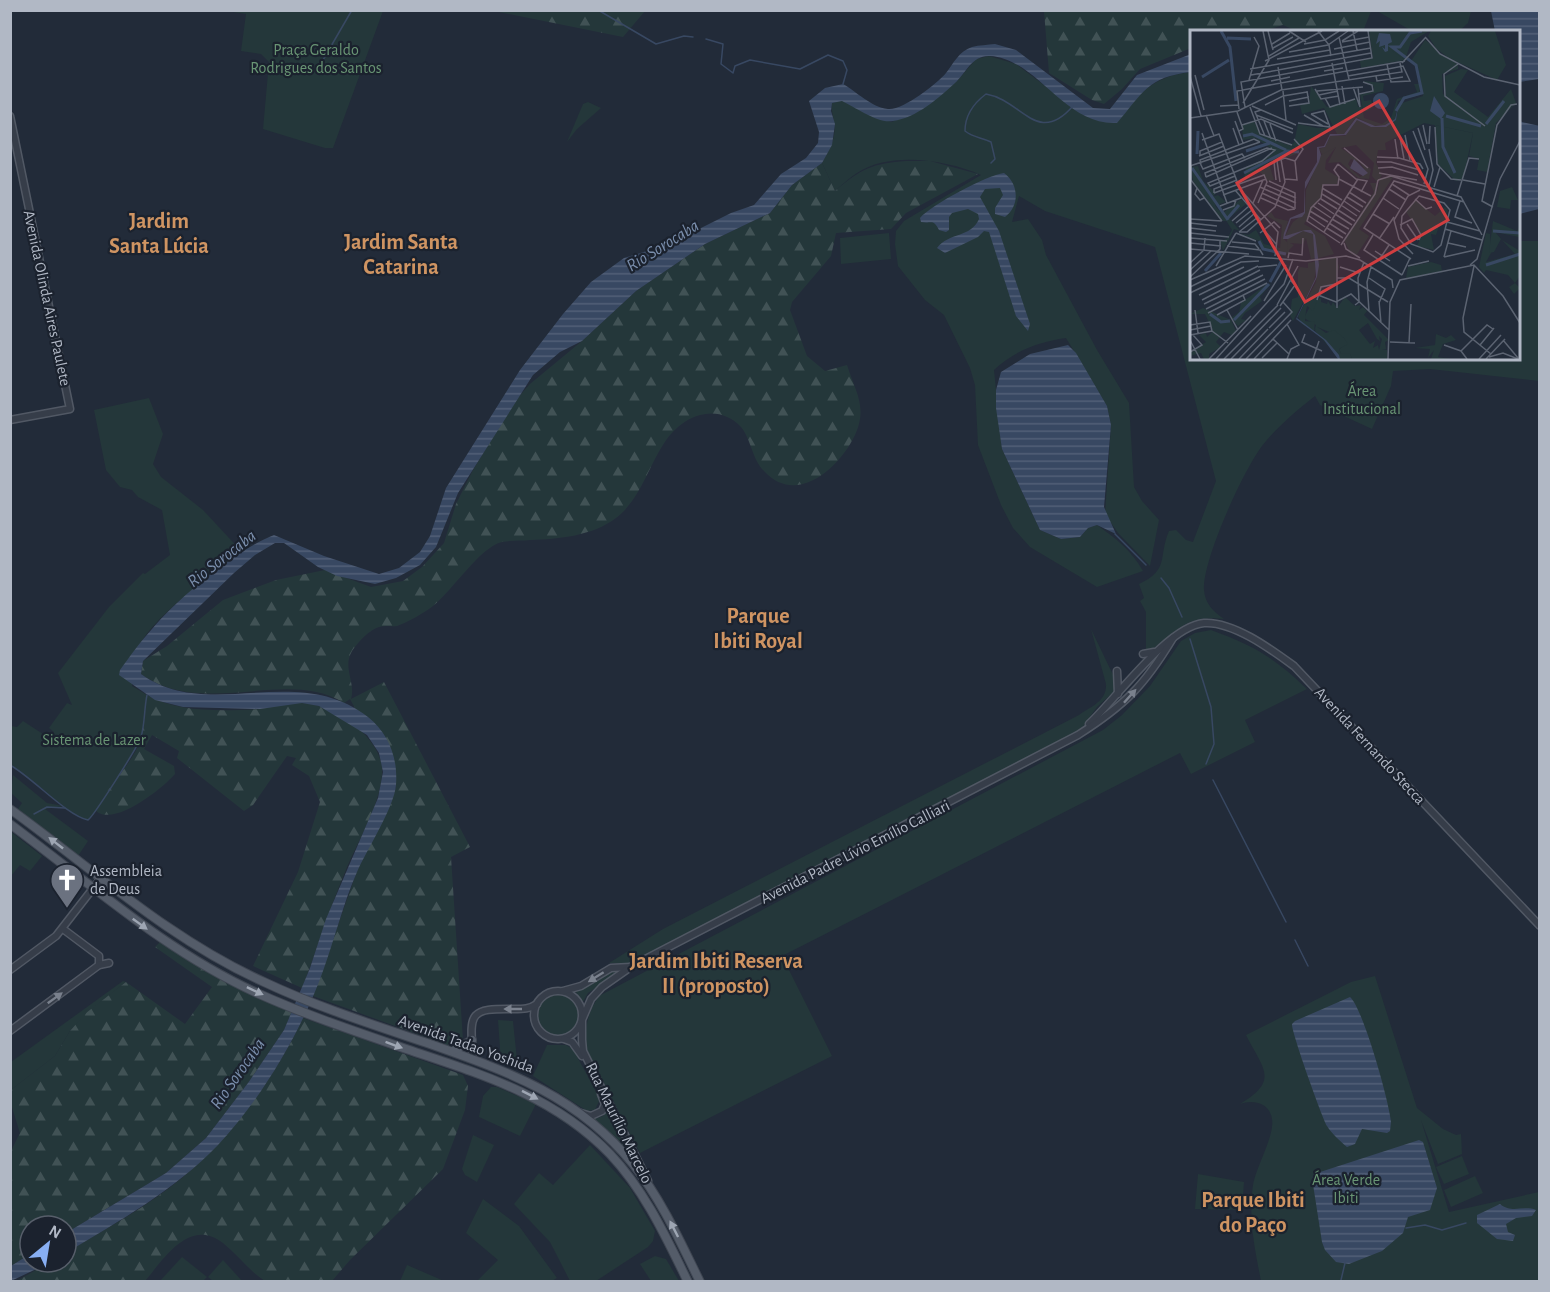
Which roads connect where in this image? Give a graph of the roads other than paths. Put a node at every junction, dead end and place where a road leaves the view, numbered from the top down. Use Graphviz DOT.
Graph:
graph roads {
  1 [pos="10,116"];
  2 [pos="10,420"];
  3 [pos="1173,638"];
  4 [pos="1155,652"];
  5 [pos="1143,654"];
  6 [pos="1117,671"];
  7 [pos="1118,696"];
  8 [pos="1078,735"];
  9 [pos="10,809"];
  10 [pos="10,824"];
  11 [pos="102,878"];
  12 [pos="93,889"];
  13 [pos="1539,926"];
  14 [pos="63,929"];
  15 [pos="109,963"];
  16 [pos="99,965"];
  17 [pos="632,966"];
  18 [pos="10,970"];
  19 [pos="560,991"];
  20 [pos="537,1003"];
  21 [pos="582,1020"];
  22 [pos="10,1031"];
  23 [pos="563,1039"];
  24 [pos="472,1040"];
  25 [pos="452,1052"];
  26 [pos="473,1059"];
  27 [pos="476,1072"];
  28 [pos="578,1112"];
  29 [pos="652,1190"];
  30 [pos="688,1281"];
  31 [pos="700,1281"];
  1 -- 2 [label="street, Avenida Olinda Aires Paulete"];
  3 -- 4 [label="street, Avenida Fernando Stecca"];
  8 -- 3 [label="street, Avenida Padre Lívio Emílio Calliari, one-way"];
  3 -- 13 [label="street, Avenida Fernando Stecca"];
  4 -- 5 [label="street"];
  4 -- 7 [label="street, Avenida Padre Lívio Emílio Calliari"];
  6 -- 7 [label="street"];
  7 -- 8 [label="street, Avenida Padre Lívio Emílio Calliari"];
  8 -- 17 [label="street, Avenida Padre Lívio Emílio Calliari"];
  11 -- 9 [label="main road, Avenida Tadao Yoshida, one-way"];
  10 -- 12 [label="main road, Avenida Tadao Yoshida"];
  11 -- 12 [label="street"];
  11 -- 25 [label="main road, Avenida Tadao Yoshida"];
  12 -- 14 [label="street"];
  12 -- 27 [label="main road, Avenida Tadao Yoshida, one-way"];
  14 -- 16 [label="street"];
  14 -- 18 [label="street"];
  15 -- 16 [label="street"];
  22 -- 16 [label="street, one-way"];
  17 -- 19 [label="street, Avenida Padre Lívio Emílio Calliari, one-way"];
  17 -- 21 [label="street, Avenida Padre Lívio Emílio Calliari"];
  19 -- 20 [label="street"];
  19 -- 21 [label="street, Rua Maurílio Marcelo"];
  20 -- 23 [label="street, Rua Maurílio Marcelo"];
  20 -- 24 [label="street, one-way"];
  21 -- 23 [label="street"];
  21 -- 29 [label="street, Rua Maurílio Marcelo"];
  23 -- 28 [label="street, Rua Maurílio Marcelo"];
  24 -- 25 [label="main road"];
  24 -- 26 [label="street"];
  25 -- 26 [label="main road, Avenida Tadao Yoshida"];
  26 -- 27 [label="main road"];
  26 -- 28 [label="main road, Avenida Tadao Yoshida"];
  27 -- 30 [label="main road, Avenida Tadao Yoshida, one-way"];
  28 -- 29 [label="main road, Avenida Tadao Yoshida"];
  31 -- 29 [label="main road, Avenida Tadao Yoshida, one-way"];
}
